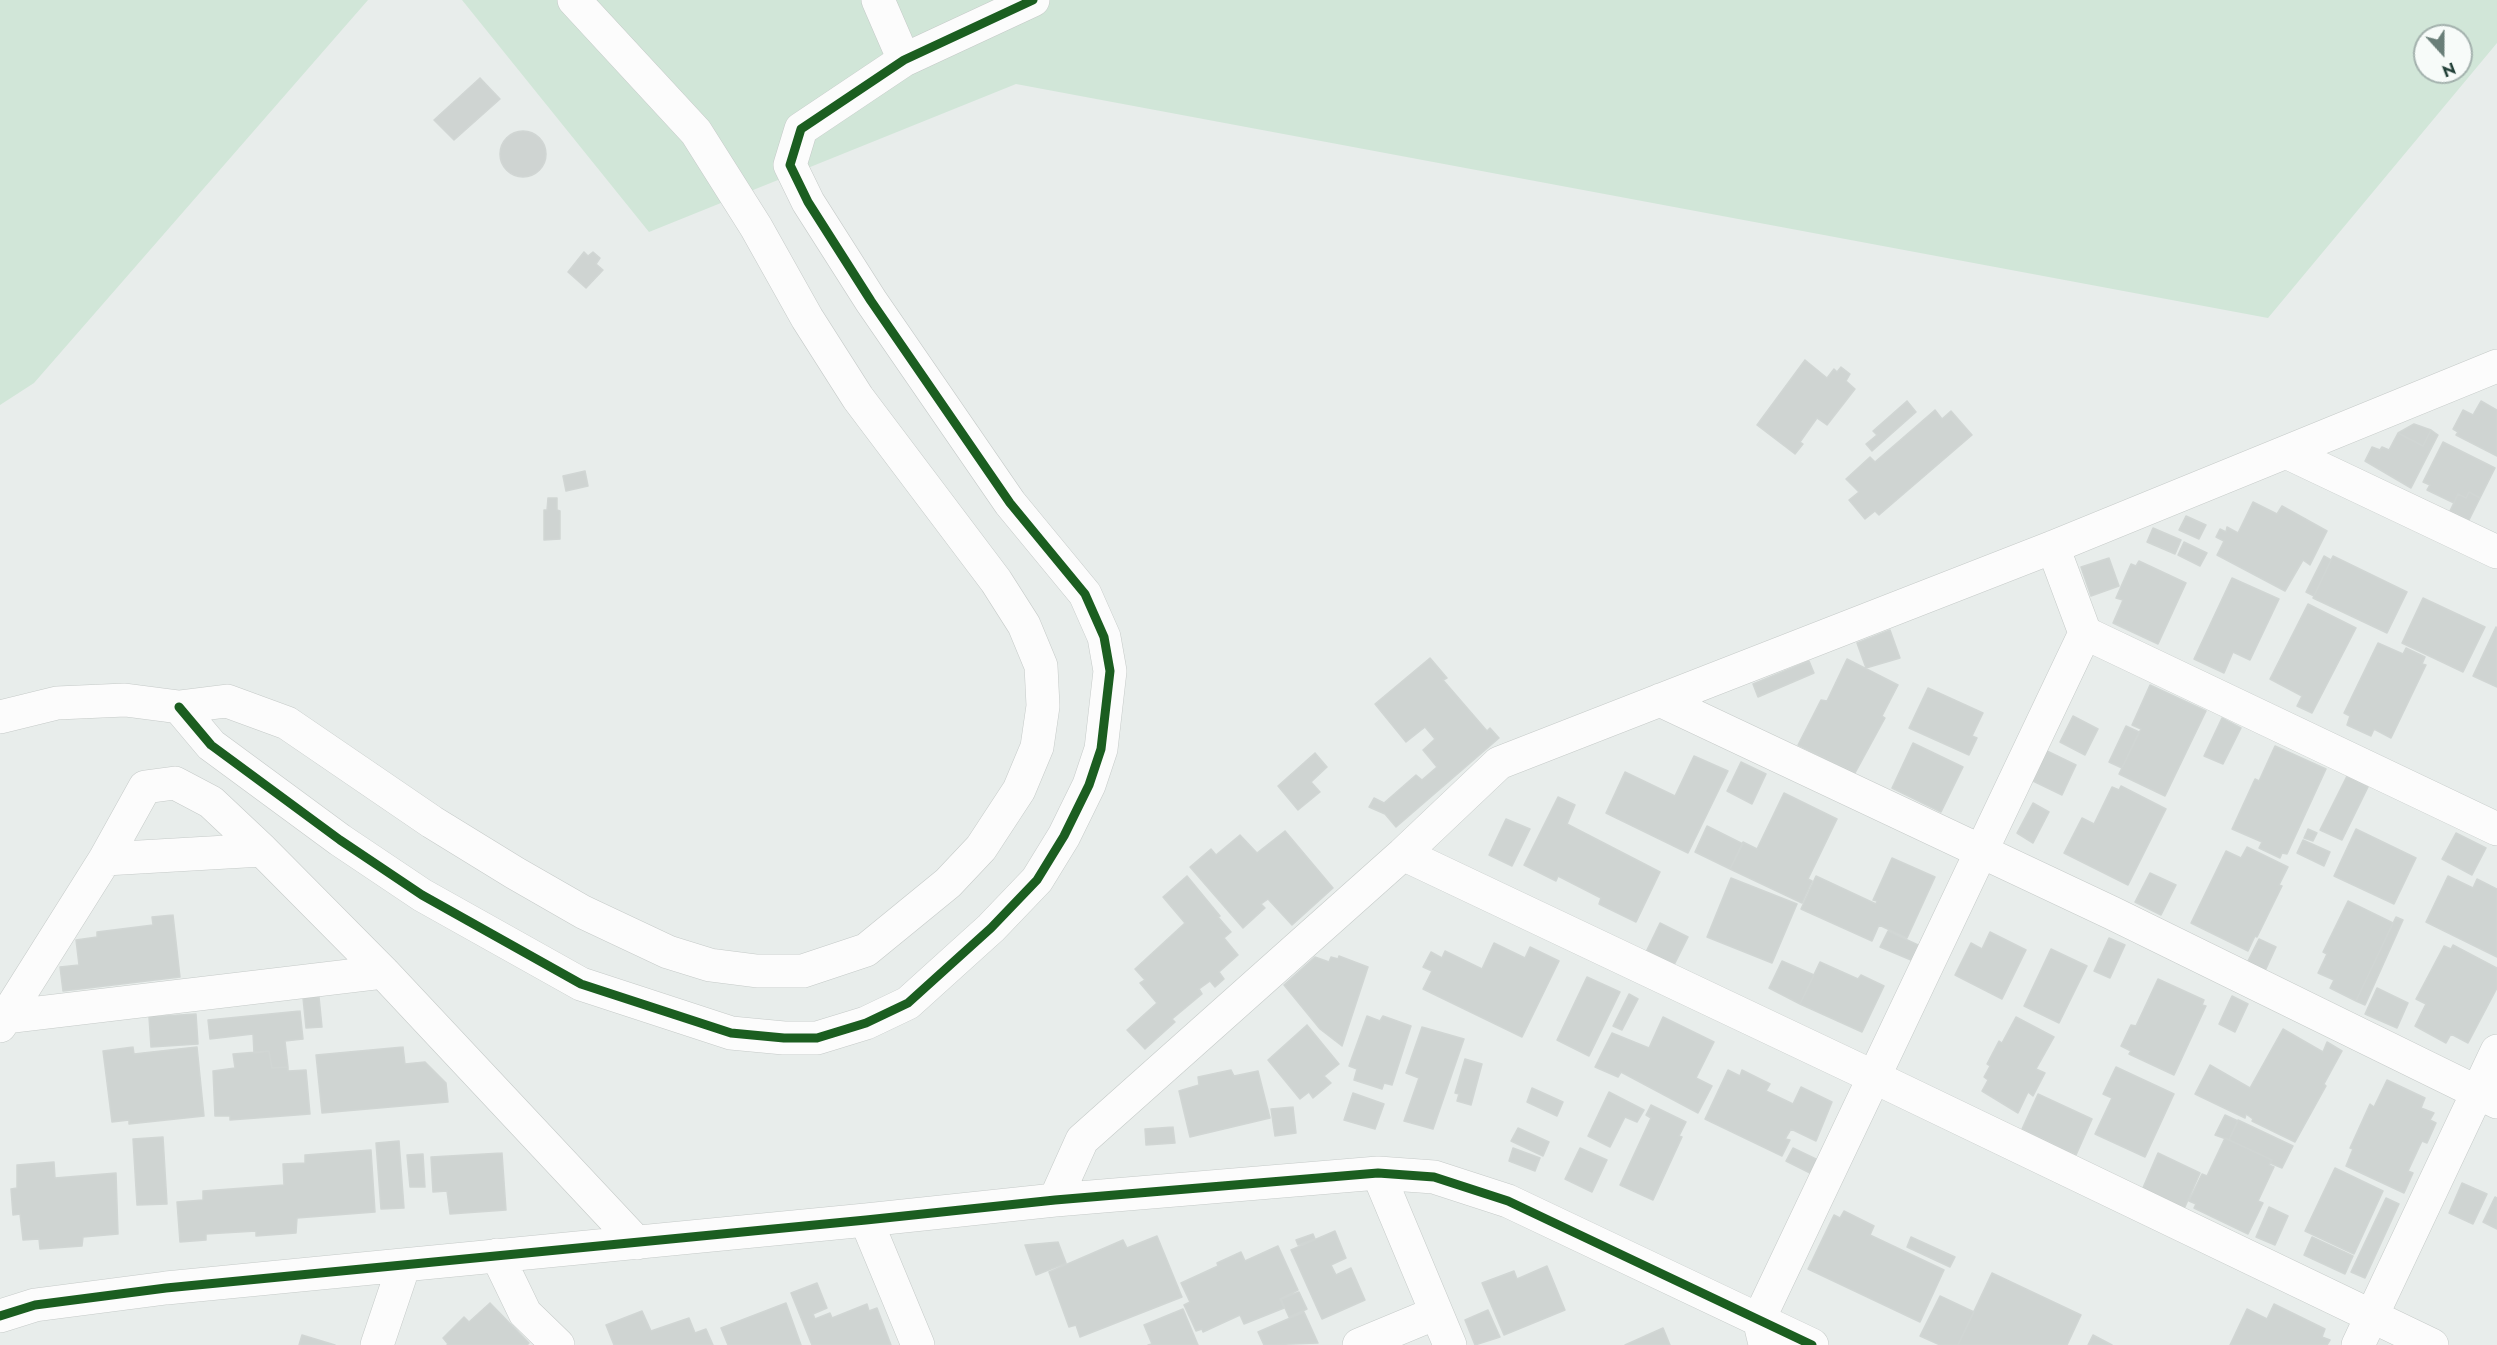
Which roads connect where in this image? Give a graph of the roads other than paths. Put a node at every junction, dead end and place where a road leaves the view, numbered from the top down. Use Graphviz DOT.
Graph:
graph roads {
  1 [pos="574,0"];
  2 [pos="878,0"];
  3 [pos="1033,0"];
  4 [pos="904,60"];
  5 [pos="2497,366"];
  6 [pos="2286,452"];
  7 [pos="2053,547"];
  8 [pos="2497,552"];
  9 [pos="2085,633"];
  10 [pos="1660,700"];
  11 [pos="179,707"];
  12 [pos="0,717"];
  13 [pos="2497,830"];
  14 [pos="262,850"];
  15 [pos="1982,853"];
  16 [pos="1402,855"];
  17 [pos="105,859"];
  18 [pos="383,972"];
  19 [pos="3,1022"];
  20 [pos="2497,1051"];
  21 [pos="1874,1077"];
  22 [pos="2487,1097"];
  23 [pos="1378,1173"];
  24 [pos="1055,1200"];
  25 [pos="866,1220"];
  26 [pos="636,1243"];
  27 [pos="498,1255"];
  28 [pos="404,1265"];
  29 [pos="1436,1313"];
  30 [pos="2372,1315"];
  31 [pos="0,1316"];
  32 [pos="1762,1332"];
  33 [pos="377,1345"];
  34 [pos="558,1345"];
  35 [pos="918,1345"];
  36 [pos="1359,1345"];
  37 [pos="1450,1345"];
  38 [pos="1812,1345"];
  39 [pos="2358,1345"];
  40 [pos="2432,1345"];
  1 -- 11 [label="street"];
  2 -- 4 [label="street"];
  3 -- 4 [label="street"];
  4 -- 11 [label="street"];
  5 -- 6 [label="street"];
  6 -- 7 [label="street"];
  6 -- 8 [label="street"];
  7 -- 9 [label="street"];
  7 -- 10 [label="street"];
  9 -- 13 [label="street"];
  9 -- 15 [label="street"];
  10 -- 15 [label="street"];
  10 -- 16 [label="street"];
  11 -- 12 [label="street"];
  14 -- 17 [label="street"];
  14 -- 17 [label="street"];
  14 -- 18 [label="street"];
  15 -- 21 [label="street"];
  15 -- 22 [label="street"];
  16 -- 21 [label="street"];
  16 -- 24 [label="street"];
  17 -- 19 [label="street"];
  18 -- 19 [label="street"];
  18 -- 26 [label="street"];
  20 -- 22 [label="street"];
  21 -- 30 [label="street"];
  21 -- 32 [label="street"];
  22 -- 30 [label="street"];
  23 -- 24 [label="street"];
  23 -- 29 [label="street"];
  23 -- 32 [label="street"];
  24 -- 25 [label="street"];
  25 -- 26 [label="street"];
  25 -- 35 [label="street"];
  26 -- 27 [label="street"];
  27 -- 28 [label="street"];
  27 -- 34 [label="street"];
  28 -- 31 [label="street"];
  28 -- 33 [label="street"];
  29 -- 36 [label="street"];
  29 -- 37 [label="street"];
  30 -- 39 [label="street"];
  30 -- 40 [label="street"];
  32 -- 38 [label="street"];
}
